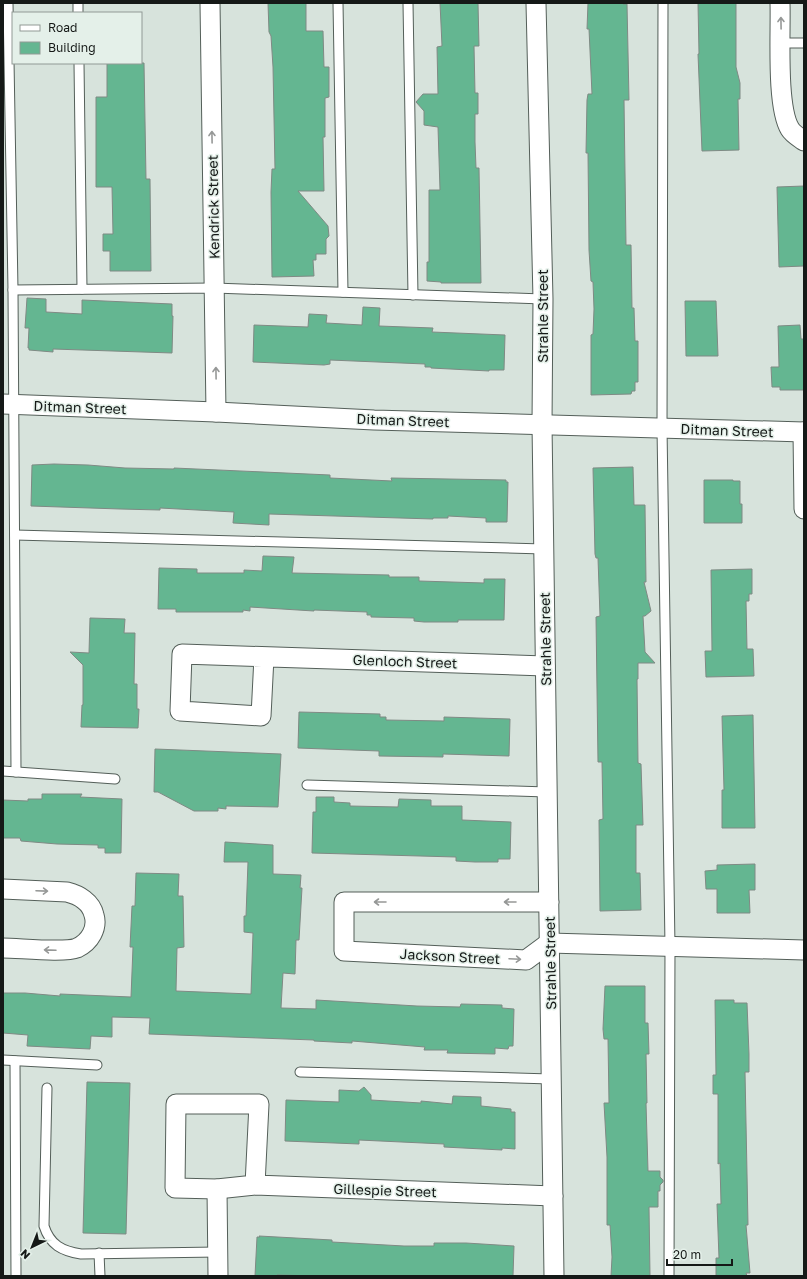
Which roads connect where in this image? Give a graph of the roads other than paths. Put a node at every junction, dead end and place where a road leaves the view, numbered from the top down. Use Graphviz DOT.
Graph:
graph roads {
  1 [pos="8,3"];
  2 [pos="210,3"];
  3 [pos="338,3"];
  4 [pos="408,3"];
  5 [pos="536,3"];
  6 [pos="663,3"];
  7 [pos="780,3"];
  8 [pos="781,43"];
  9 [pos="804,43"];
  10 [pos="79,64"];
  11 [pos="801,139"];
  12 [pos="214,288"];
  13 [pos="82,289"];
  14 [pos="13,290"];
  15 [pos="343,292"];
  16 [pos="413,295"];
  17 [pos="543,300"];
  18 [pos="8,405"];
  19 [pos="216,412"];
  20 [pos="542,424"];
  21 [pos="662,428"];
  22 [pos="803,432"];
  23 [pos="804,509"];
  24 [pos="15,535"];
  25 [pos="544,549"];
  26 [pos="264,656"];
  27 [pos="545,666"];
  28 [pos="3,771"];
  29 [pos="16,772"];
  30 [pos="115,779"];
  31 [pos="307,785"];
  32 [pos="547,792"];
  33 [pos="3,889"];
  34 [pos="549,902"];
  35 [pos="549,943"];
  36 [pos="670,946"];
  37 [pos="3,948"];
  38 [pos="804,950"];
  39 [pos="3,1060"];
  40 [pos="15,1061"];
  41 [pos="97,1065"];
  42 [pos="300,1072"];
  43 [pos="551,1079"];
  44 [pos="47,1088"];
  45 [pos="255,1185"];
  46 [pos="217,1189"];
  47 [pos="553,1196"];
  48 [pos="218,1252"];
  49 [pos="100,1253"];
  50 [pos="16,1276"];
  51 [pos="100,1276"];
  52 [pos="218,1276"];
  53 [pos="554,1276"];
  54 [pos="669,1276"];
  1 -- 14 [label="lane"];
  12 -- 2 [label="street, Kendrick Street, one-way"];
  3 -- 15 [label="lane"];
  4 -- 16 [label="lane"];
  5 -- 17 [label="street, Strahle Street"];
  6 -- 21 [label="lane"];
  8 -- 7 [label="street, one-way"];
  8 -- 9 [label="lane"];
  8 -- 11 [label="street"];
  10 -- 13 [label="lane"];
  12 -- 13 [label="lane"];
  12 -- 15 [label="lane"];
  19 -- 12 [label="street, Kendrick Street, one-way"];
  13 -- 14 [label="lane"];
  14 -- 18 [label="lane"];
  15 -- 16 [label="lane"];
  16 -- 17 [label="lane"];
  17 -- 20 [label="street, Strahle Street"];
  18 -- 19 [label="street, Ditman Street"];
  18 -- 24 [label="lane"];
  19 -- 20 [label="street, Ditman Street"];
  20 -- 21 [label="street, Ditman Street"];
  20 -- 25 [label="street, Strahle Street"];
  21 -- 22 [label="street, Ditman Street"];
  21 -- 36 [label="lane"];
  22 -- 23 [label="street"];
  24 -- 25 [label="lane"];
  24 -- 29 [label="lane"];
  25 -- 27 [label="street, Strahle Street"];
  26 -- 26 [label="street, Glenloch Street"];
  26 -- 27 [label="street, Glenloch Street"];
  27 -- 32 [label="street, Strahle Street"];
  28 -- 29 [label="lane"];
  29 -- 30 [label="lane"];
  31 -- 32 [label="lane"];
  32 -- 34 [label="street, Strahle Street"];
  33 -- 37 [label="street, one-way"];
  34 -- 35 [label="street, Strahle Street"];
  34 -- 35 [label="street, Jackson Street, one-way"];
  35 -- 36 [label="street"];
  35 -- 43 [label="street, Strahle Street"];
  36 -- 38 [label="street"];
  36 -- 54 [label="lane"];
  39 -- 40 [label="lane"];
  40 -- 41 [label="lane"];
  40 -- 50 [label="lane"];
  42 -- 43 [label="lane"];
  43 -- 47 [label="street, Strahle Street"];
  44 -- 49 [label="lane"];
  45 -- 46 [label="street, Gillespie Street"];
  45 -- 46 [label="street, Gillespie Street"];
  45 -- 47 [label="street, Gillespie Street"];
  46 -- 48 [label="street"];
  47 -- 53 [label="street, Strahle Street"];
  48 -- 49 [label="lane"];
  48 -- 52 [label="street"];
  49 -- 51 [label="lane"];
}
